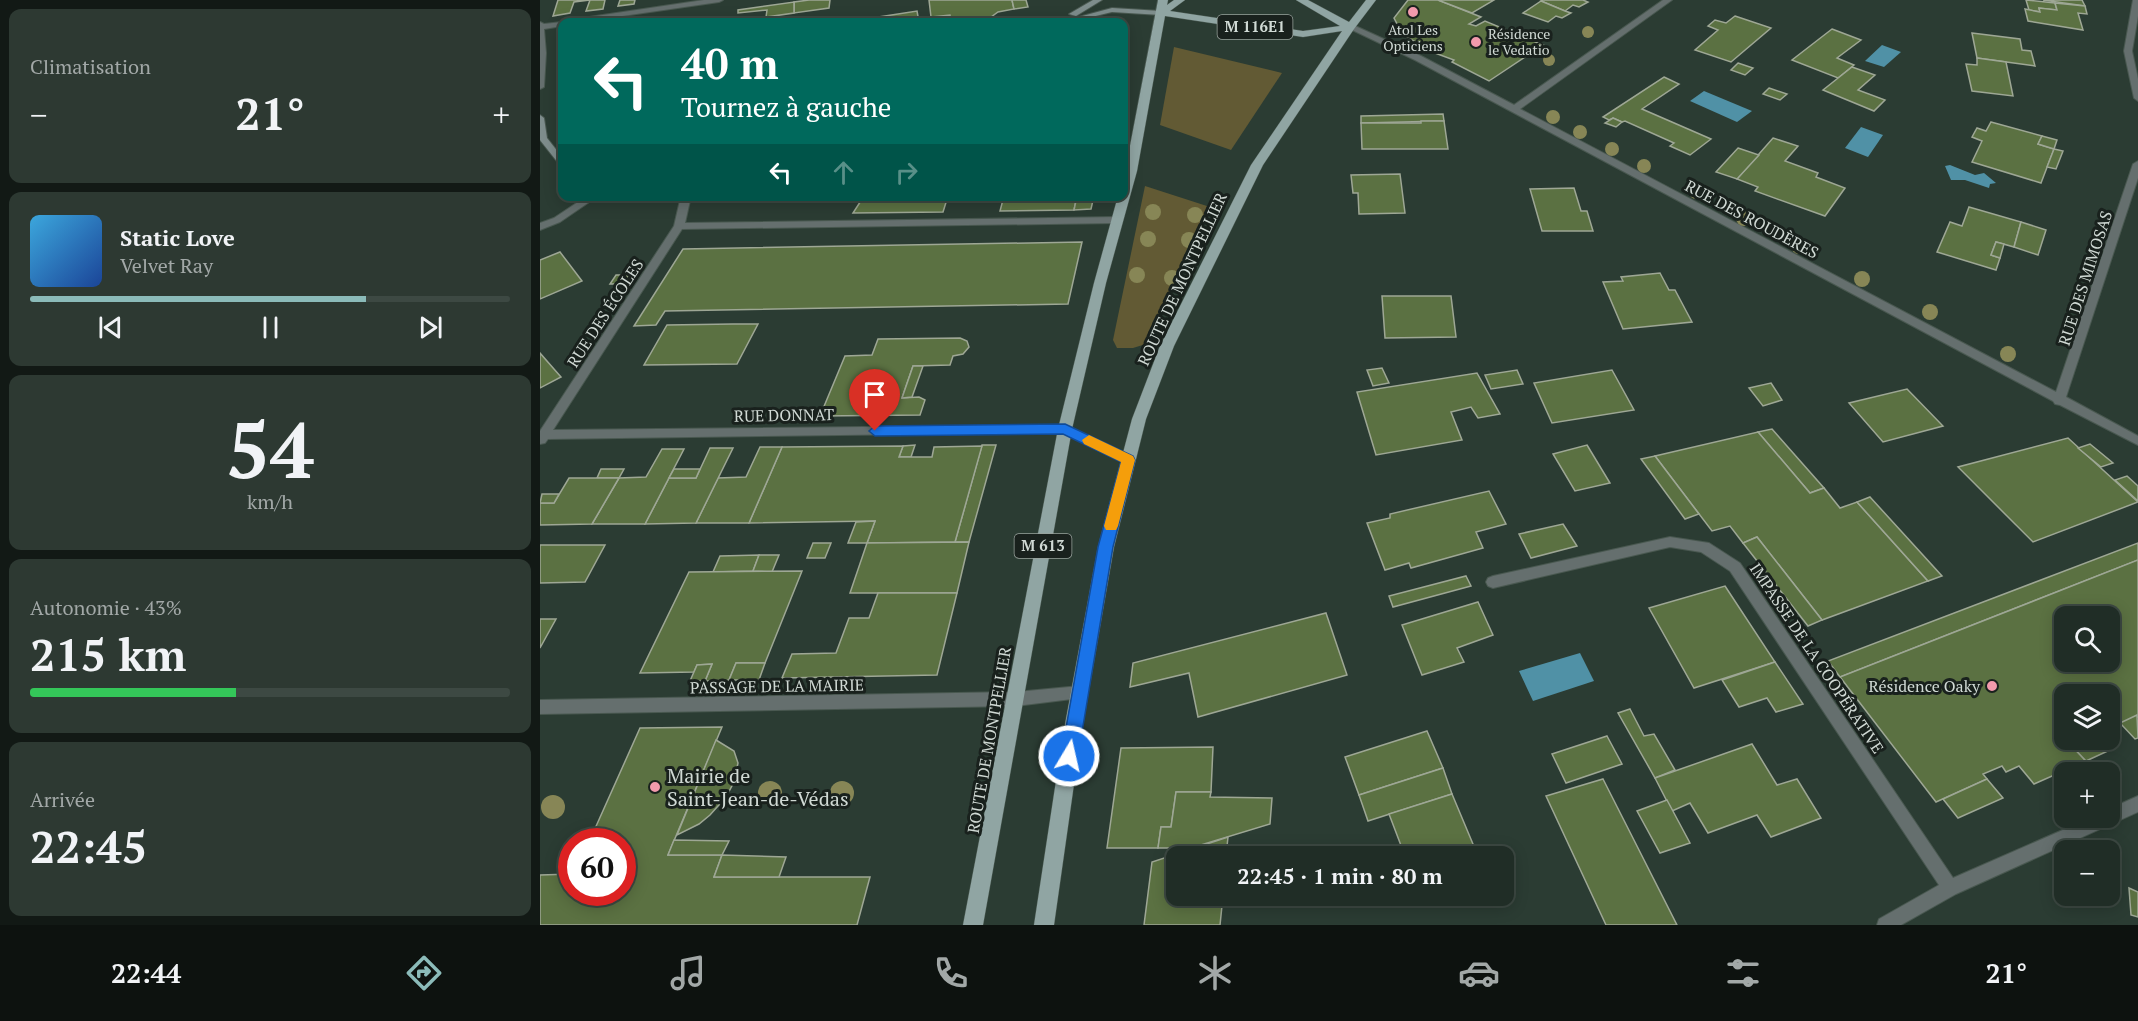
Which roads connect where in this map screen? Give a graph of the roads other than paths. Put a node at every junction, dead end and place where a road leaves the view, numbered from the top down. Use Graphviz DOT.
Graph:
graph roads {
  1 [pos="719,0"];
  2 [pos="1098,0"];
  3 [pos="1163,0"];
  4 [pos="1180,0"];
  5 [pos="1301,0"];
  6 [pos="1371,0"];
  7 [pos="2137,0"];
  8 [pos="1664,1"];
  9 [pos="1161,13"];
  10 [pos="596,18"];
  11 [pos="1064,18"];
  12 [pos="1080,18"];
  13 [pos="558,25"];
  14 [pos="1350,27"];
  15 [pos="540,28"];
  16 [pos="541,54"];
  17 [pos="2134,65"];
  18 [pos="540,87"];
  19 [pos="2138,98"];
  20 [pos="1513,110"];
  21 [pos="540,118"];
  22 [pos="558,157"];
  23 [pos="2138,164"];
  24 [pos="1128,182"];
  25 [pos="586,201"];
  26 [pos="685,201"];
  27 [pos="1122,201"];
  28 [pos="1117,220"];
  29 [pos="679,226"];
  30 [pos="540,227"];
  31 [pos="2060,401"];
  32 [pos="1065,429"];
  33 [pos="541,437"];
  34 [pos="2138,441"];
  35 [pos="1129,460"];
  36 [pos="1493,582"];
  37 [pos="1080,692"];
  38 [pos="1014,699"];
  39 [pos="540,707"];
  40 [pos="2138,804"];
  41 [pos="2120,812"];
  42 [pos="2084,828"];
  43 [pos="1950,888"];
  44 [pos="974,925"];
  45 [pos="1044,925"];
  46 [pos="1885,925"];
  1 -- 10 [label="street"];
  2 -- 11 [label="street"];
  3 -- 9 [label="main road, ROUTE DE MONTPELLIER / M 613"];
  4 -- 9 [label="main road"];
  5 -- 14 [label="main road"];
  6 -- 14 [label="main road, ROUTE DE MONTPELLIER"];
  7 -- 17 [label="street"];
  8 -- 20 [label="street"];
  9 -- 12 [label="street"];
  9 -- 14 [label="main road, M 116E1"];
  9 -- 24 [label="main road, ROUTE DE MONTPELLIER / M 613"];
  13 -- 15 [label="street"];
  14 -- 20 [label="street, RUE DES ROUDÈRES"];
  14 -- 35 [label="main road, ROUTE DE MONTPELLIER"];
  15 -- 16 [label="street"];
  16 -- 18 [label="street"];
  17 -- 19 [label="street"];
  20 -- 31 [label="street, RUE DES ROUDÈRES"];
  21 -- 22 [label="street"];
  23 -- 31 [label="street, RUE DES MIMOSAS"];
  25 -- 30 [label="street"];
  26 -- 29 [label="street, RUE DES ÉCOLES"];
  27 -- 28 [label="main road, ROUTE DE MONTPELLIER / M 613"];
  28 -- 29 [label="street"];
  28 -- 32 [label="main road, ROUTE DE MONTPELLIER / M 613"];
  29 -- 33 [label="street, RUE DES ÉCOLES"];
  31 -- 34 [label="street, RUE DES ROUDÈRES"];
  32 -- 33 [label="street, RUE DONNAT"];
  32 -- 35 [label="street"];
  32 -- 38 [label="main road, ROUTE DE MONTPELLIER / M 613"];
  35 -- 37 [label="main road, ROUTE DE MONTPELLIER"];
  36 -- 43 [label="street, IMPASSE DE LA COOPÉRATIVE"];
  37 -- 38 [label="street, PASSAGE DE LA MAIRIE"];
  37 -- 45 [label="main road, ROUTE DE MONTPELLIER"];
  38 -- 39 [label="street, PASSAGE DE LA MAIRIE"];
  38 -- 44 [label="main road, ROUTE DE MONTPELLIER / M 613"];
  40 -- 41 [label="street"];
  42 -- 43 [label="street"];
  43 -- 46 [label="street"];
}
